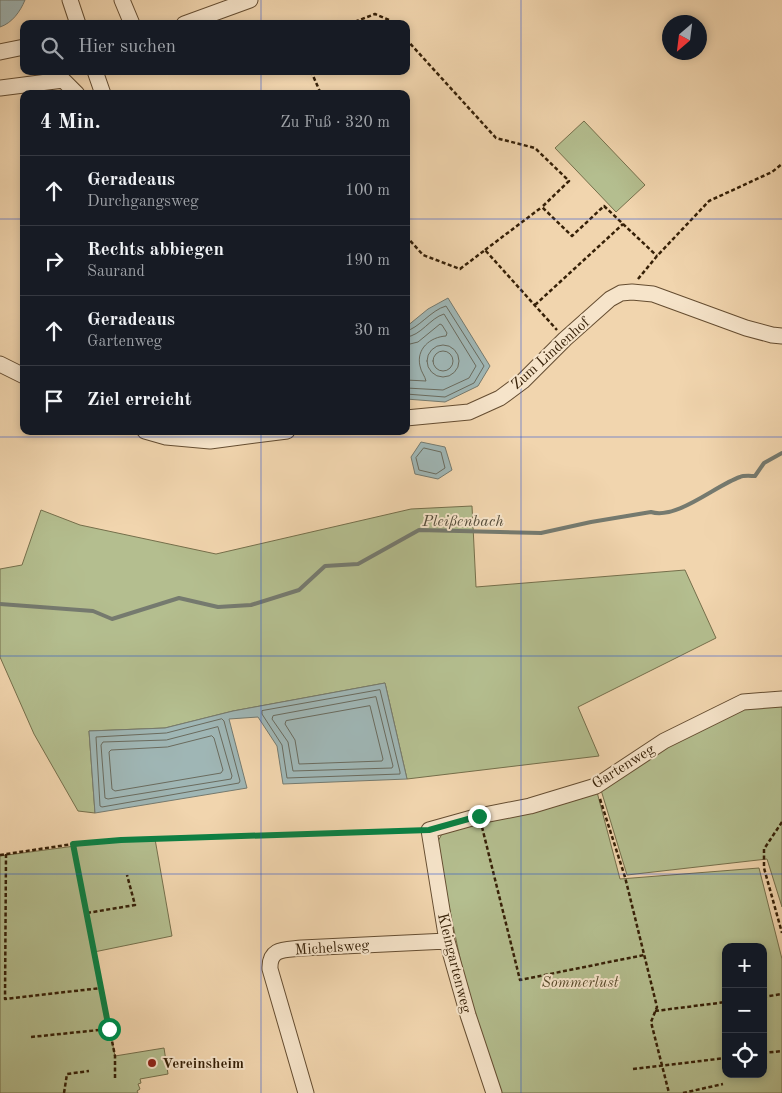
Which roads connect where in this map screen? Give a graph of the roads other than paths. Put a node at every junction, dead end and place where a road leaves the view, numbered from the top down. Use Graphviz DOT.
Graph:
graph roads {
  1 [pos="70,0"];
  2 [pos="122,0"];
  3 [pos="250,0"];
  4 [pos="77,20"];
  5 [pos="130,20"];
  6 [pos="195,20"];
  7 [pos="20,49"];
  8 [pos="0,52"];
  9 [pos="96,75"];
  10 [pos="0,88"];
  11 [pos="73,90"];
  12 [pos="101,90"];
  13 [pos="782,336"];
  14 [pos="0,364"];
  15 [pos="20,374"];
  16 [pos="410,418"];
  17 [pos="159,435"];
  18 [pos="256,435"];
  19 [pos="782,698"];
  20 [pos="429,830"];
  21 [pos="447,941"];
  22 [pos="306,1093"];
  23 [pos="494,1093"];
  1 -- 4 [label="street"];
  2 -- 5 [label="street"];
  3 -- 6 [label="street"];
  7 -- 8 [label="street"];
  9 -- 12 [label="street"];
  10 -- 11 [label="street"];
  13 -- 16 [label="street, Zum Lindenhof"];
  14 -- 15 [label="street"];
  17 -- 18 [label="street"];
  19 -- 20 [label="street, Gartenweg"];
  20 -- 21 [label="street, Kleingartenweg"];
  21 -- 22 [label="street, Michelsweg"];
  21 -- 23 [label="street, Kleingartenweg"];
}
